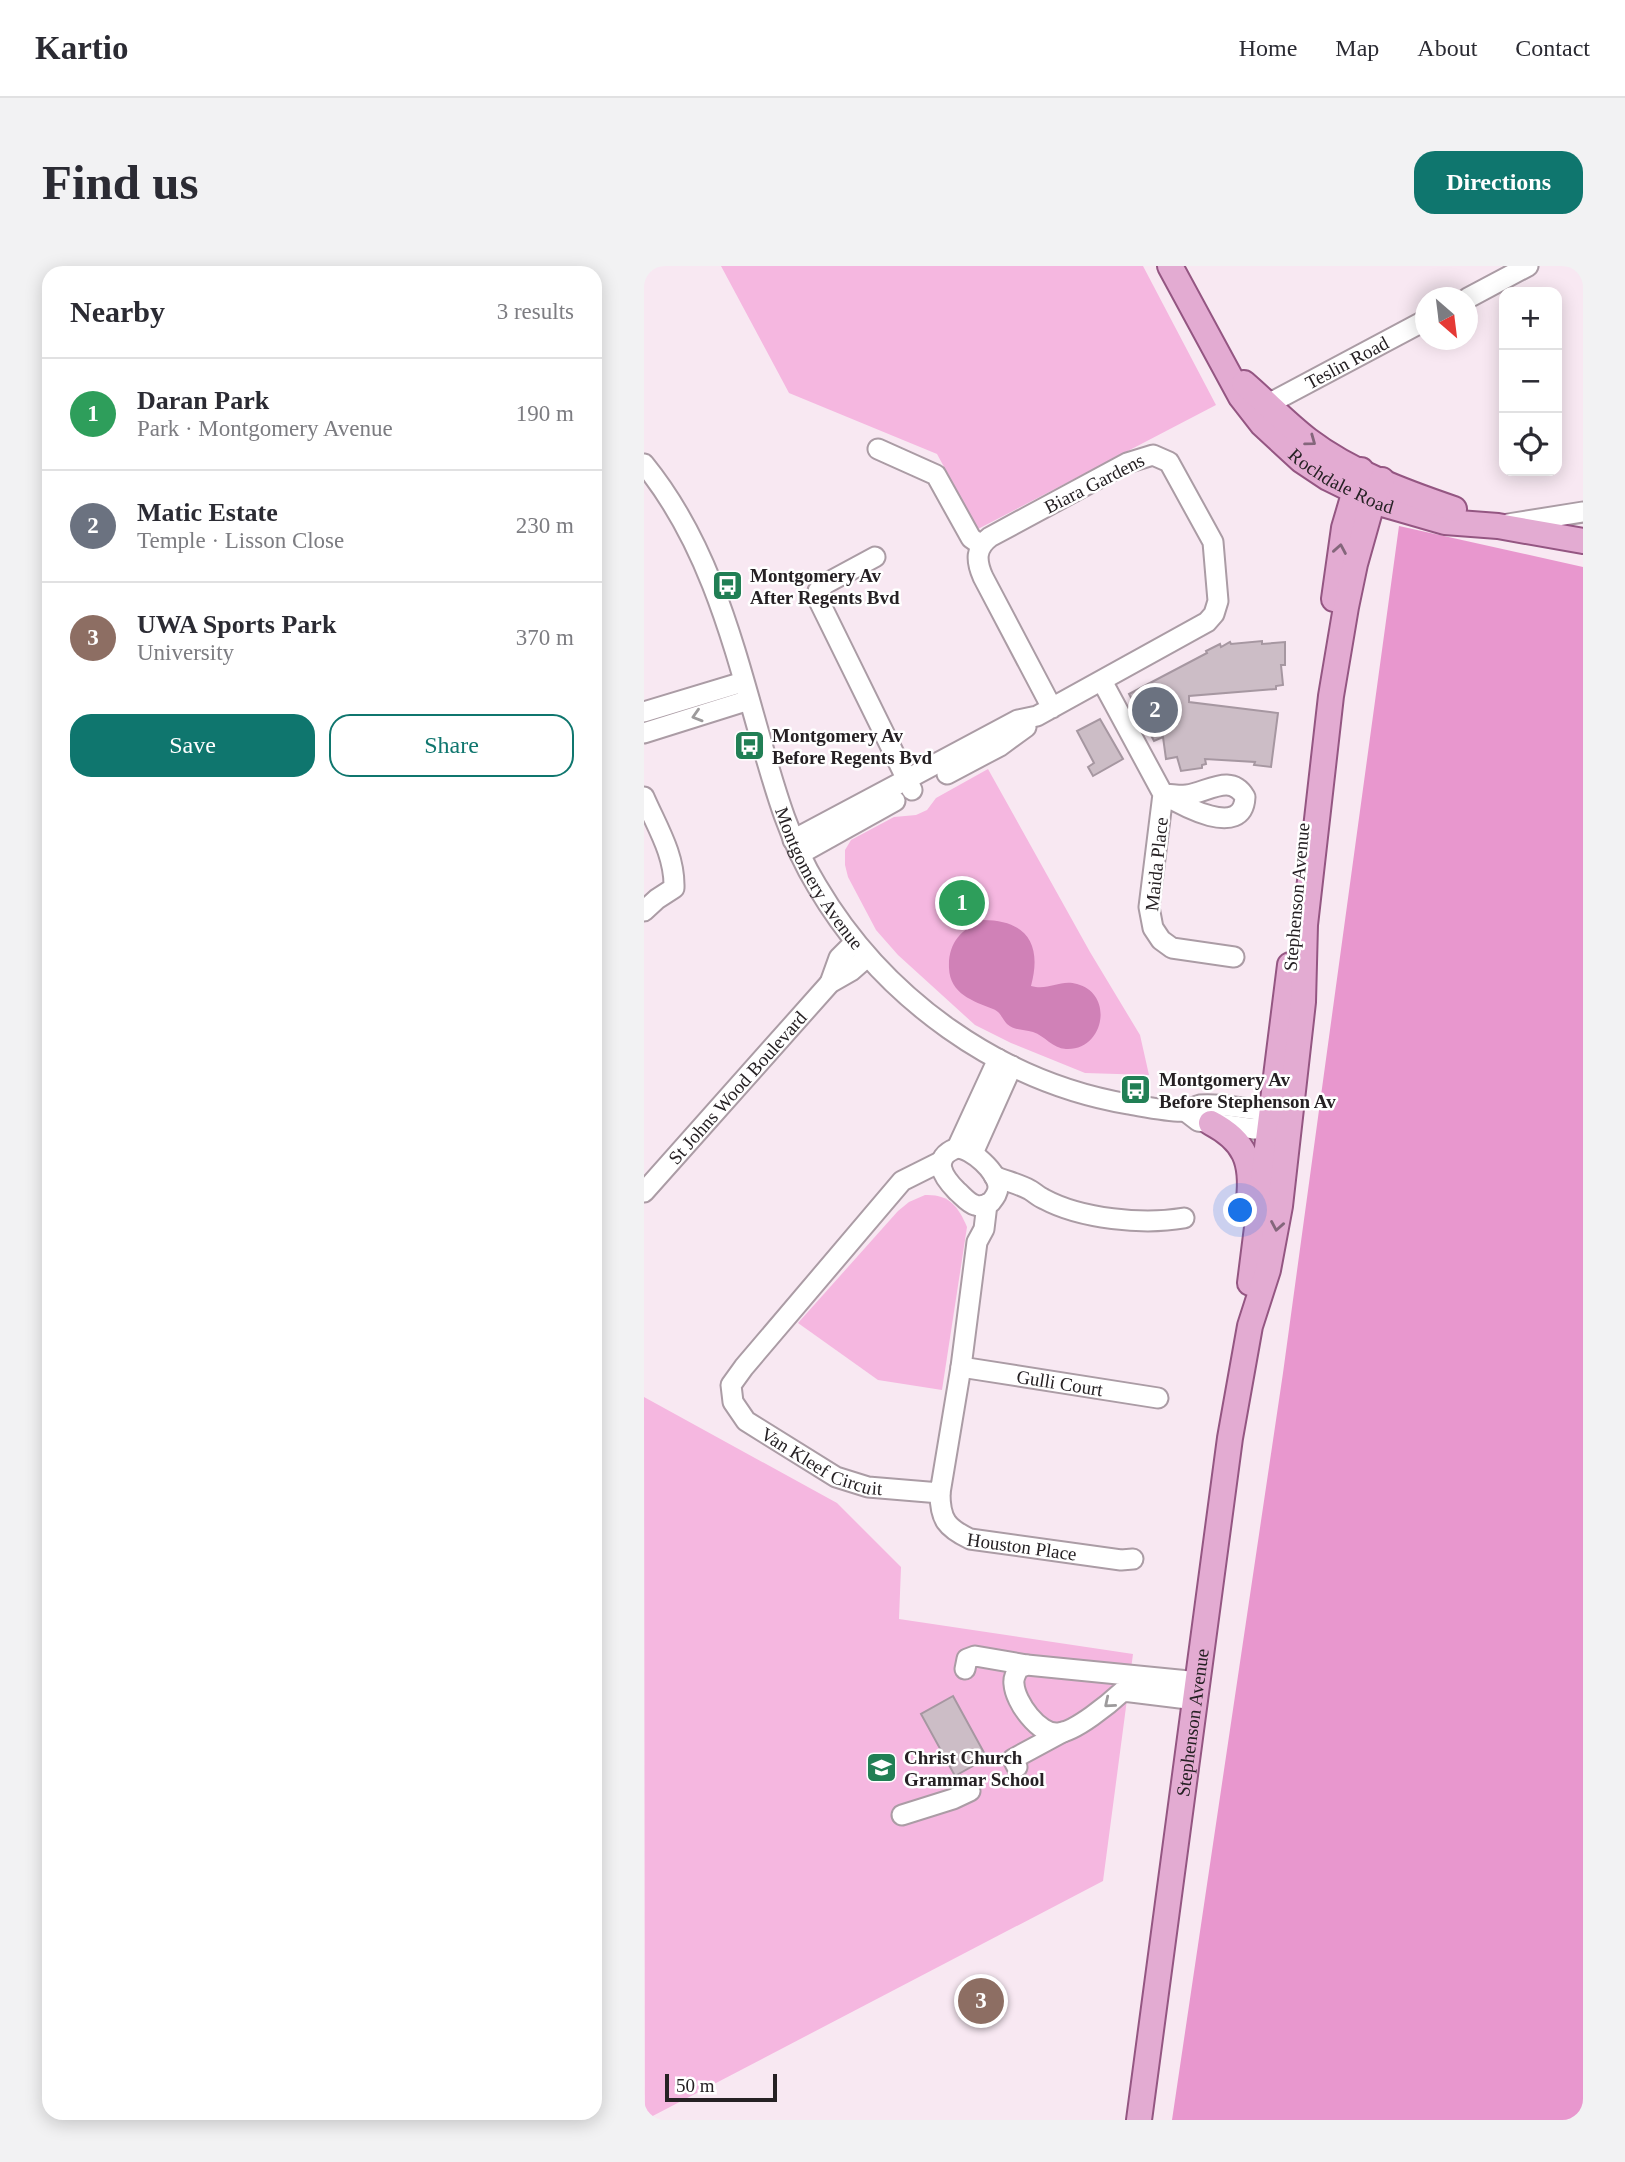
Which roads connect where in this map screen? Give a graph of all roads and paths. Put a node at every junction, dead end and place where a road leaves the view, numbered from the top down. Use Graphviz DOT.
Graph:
graph roads {
  1 [pos="1170,266"];
  2 [pos="1528,266"];
  3 [pos="1478,293"];
  4 [pos="1415,326"];
  5 [pos="1225,366"];
  6 [pos="1268,404"];
  7 [pos="878,449"];
  8 [pos="644,464"];
  9 [pos="1367,486"];
  10 [pos="1578,513"];
  11 [pos="1446,523"];
  12 [pos="1498,526"];
  13 [pos="1583,541"];
  14 [pos="981,545"];
  15 [pos="1361,545"];
  16 [pos="875,557"];
  17 [pos="1102,681"];
  18 [pos="746,691"];
  19 [pos="644,712"];
  20 [pos="1044,712"];
  21 [pos="644,733"];
  22 [pos="909,786"];
  23 [pos="644,797"];
  24 [pos="797,847"];
  25 [pos="644,911"];
  26 [pos="861,949"];
  27 [pos="1234,957"];
  28 [pos="1303,1002"];
  29 [pos="1005,1063"];
  30 [pos="1185,1111"];
  31 [pos="1211,1123"];
  32 [pos="1271,1127"];
  33 [pos="1286,1158"];
  34 [pos="954,1160"];
  35 [pos="994,1176"];
  36 [pos="644,1192"];
  37 [pos="1044,1199"];
  38 [pos="984,1201"];
  39 [pos="1184,1219"];
  40 [pos="1250,1283"];
  41 [pos="1250,1326"];
  42 [pos="961,1367"];
  43 [pos="1158,1398"];
  44 [pos="940,1493"];
  45 [pos="1133,1559"];
  46 [pos="1027,1665"];
  47 [pos="965,1669"];
  48 [pos="1198,1691"];
  49 [pos="1064,1732"];
  50 [pos="1017,1767"];
  51 [pos="970,1791"];
  52 [pos="902,1815"];
  53 [pos="1139,2120"];
  1 -- 5 [label="main road, Rochdale Road"];
  2 -- 3 [label="street"];
  4 -- 6 [label="street, Teslin Road"];
  5 -- 6 [label="main road, Rochdale Road"];
  5 -- 9 [label="main road, Rochdale Road"];
  6 -- 9 [label="main road, Rochdale Road, one-way"];
  7 -- 14 [label="street"];
  8 -- 18 [label="street, Montgomery Avenue"];
  9 -- 11 [label="main road, Rochdale Road"];
  9 -- 12 [label="main road, Rochdale Road"];
  9 -- 15 [label="main road, Stephenson Avenue"];
  32 -- 9 [label="main road, Stephenson Avenue, one-way"];
  10 -- 12 [label="street, Rochdale Road"];
  11 -- 12 [label="main road, Rochdale Road"];
  11 -- 15 [label="main road"];
  12 -- 13 [label="main road, Rochdale Road"];
  14 -- 17 [label="street, Biara Gardens"];
  14 -- 20 [label="street"];
  15 -- 28 [label="main road, Stephenson Avenue"];
  16 -- 22 [label="street"];
  17 -- 20 [label="street, Biara Gardens"];
  17 -- 27 [label="street, Maida Place"];
  18 -- 19 [label="street"];
  18 -- 21 [label="street, one-way"];
  18 -- 24 [label="street, Montgomery Avenue"];
  20 -- 22 [label="street, Biara Gardens"];
  22 -- 24 [label="street, Biara Gardens"];
  23 -- 25 [label="street"];
  24 -- 26 [label="street, Montgomery Avenue"];
  26 -- 29 [label="street, Montgomery Avenue"];
  26 -- 36 [label="street, St Johns Wood Boulevard"];
  28 -- 32 [label="street"];
  28 -- 33 [label="main road, Stephenson Avenue"];
  29 -- 30 [label="street, Montgomery Avenue"];
  29 -- 34 [label="street"];
  30 -- 31 [label="street, Montgomery Avenue"];
  30 -- 32 [label="street, Montgomery Avenue"];
  31 -- 32 [label="street, Montgomery Avenue"];
  31 -- 40 [label="main road"];
  32 -- 33 [label="street, Montgomery Avenue"];
  32 -- 40 [label="main road, Stephenson Avenue"];
  33 -- 41 [label="main road, Stephenson Avenue, one-way"];
  34 -- 35 [label="street"];
  34 -- 38 [label="street"];
  34 -- 44 [label="street, Van Kleef Circuit"];
  35 -- 37 [label="street"];
  35 -- 38 [label="street"];
  37 -- 38 [label="street"];
  37 -- 39 [label="street"];
  38 -- 42 [label="street"];
  40 -- 41 [label="main road, Stephenson Avenue"];
  41 -- 48 [label="main road, Stephenson Avenue"];
  42 -- 43 [label="street, Gulli Court"];
  42 -- 44 [label="street"];
  44 -- 45 [label="street, Houston Place"];
  46 -- 47 [label="street"];
  46 -- 48 [label="street"];
  46 -- 49 [label="street"];
  48 -- 49 [label="street, one-way"];
  48 -- 53 [label="main road, Stephenson Avenue"];
  49 -- 50 [label="street"];
  51 -- 52 [label="street"];
}
